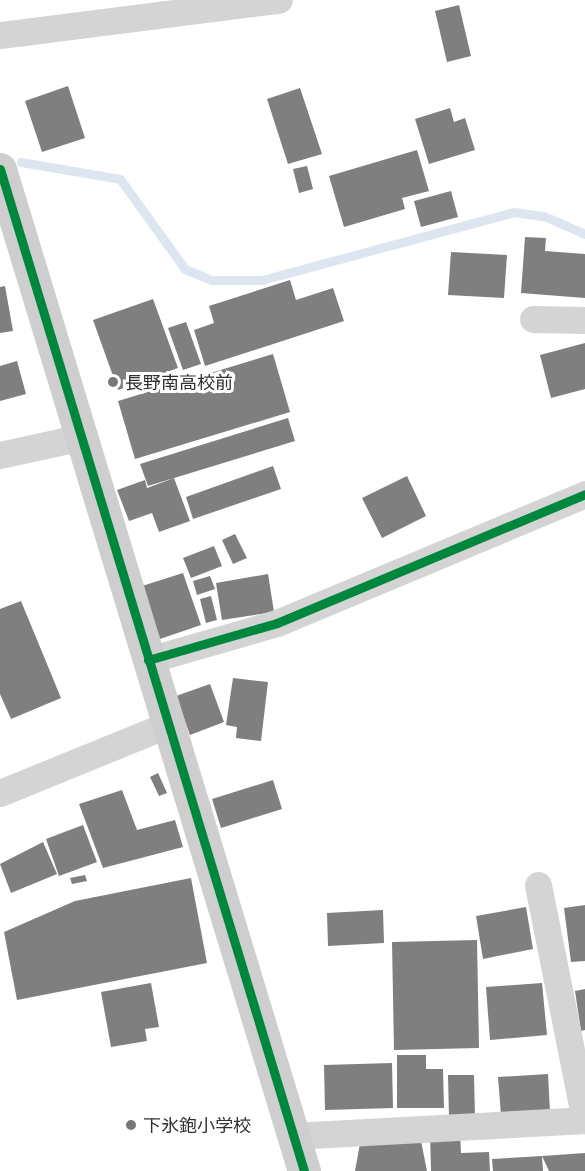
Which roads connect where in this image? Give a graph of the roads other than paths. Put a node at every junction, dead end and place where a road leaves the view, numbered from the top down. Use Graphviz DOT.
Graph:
graph roads {
  1 [pos="279,0"];
  2 [pos="0,35"];
  3 [pos="0,169"];
  4 [pos="533,319"];
  5 [pos="585,320"];
  6 [pos="82,437"];
  7 [pos="0,454"];
  8 [pos="585,494"];
  9 [pos="148,660"];
  10 [pos="167,725"];
  11 [pos="0,793"];
  12 [pos="538,885"];
  13 [pos="584,1120"];
  14 [pos="292,1136"];
  15 [pos="304,1171"];
  1 -- 2 [label="street"];
  3 -- 6 [label="street"];
  4 -- 5 [label="street"];
  6 -- 7 [label="street"];
  6 -- 9 [label="street"];
  8 -- 9 [label="street"];
  9 -- 10 [label="street"];
  10 -- 11 [label="street"];
  10 -- 14 [label="street"];
  12 -- 13 [label="street"];
  13 -- 14 [label="street"];
  14 -- 15 [label="street"];
}
